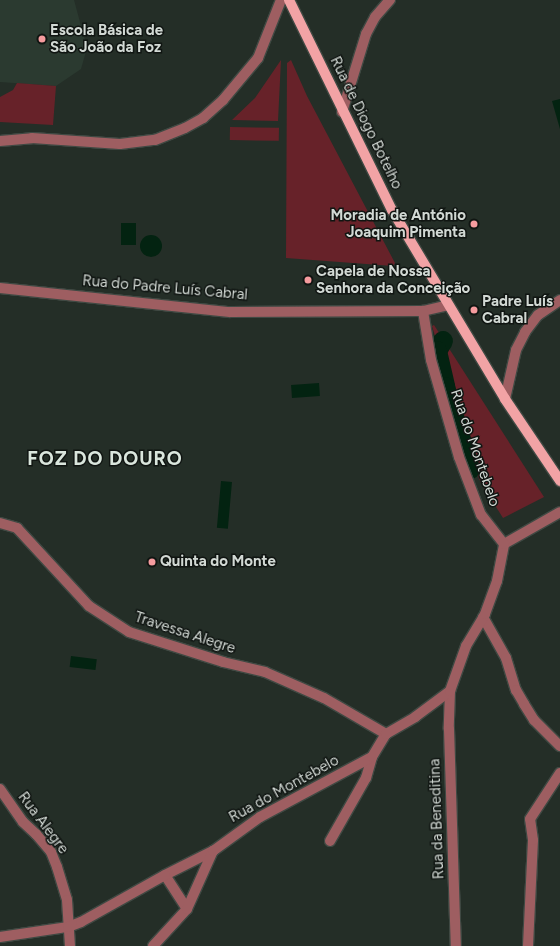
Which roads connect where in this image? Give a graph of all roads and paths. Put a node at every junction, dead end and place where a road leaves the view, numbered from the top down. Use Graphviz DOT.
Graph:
graph roads {
  1 [pos="281,0"];
  2 [pos="289,0"];
  3 [pos="390,0"];
  4 [pos="342,112"];
  5 [pos="0,141"];
  6 [pos="0,288"];
  7 [pos="560,300"];
  8 [pos="448,305"];
  9 [pos="422,311"];
  10 [pos="505,399"];
  11 [pos="560,481"];
  12 [pos="560,512"];
  13 [pos="0,523"];
  14 [pos="504,544"];
  15 [pos="483,617"];
  16 [pos="450,691"];
  17 [pos="386,734"];
  18 [pos="560,746"];
  19 [pos="372,757"];
  20 [pos="560,773"];
  21 [pos="0,789"];
  22 [pos="330,841"];
  23 [pos="213,851"];
  24 [pos="165,875"];
  25 [pos="187,909"];
  26 [pos="68,927"];
  27 [pos="0,937"];
  28 [pos="70,946"];
  29 [pos="153,946"];
  30 [pos="456,946"];
  31 [pos="528,946"];
  1 -- 5 [label="street"];
  2 -- 4 [label="main road, Rua de Diogo Botelho"];
  3 -- 4 [label="street"];
  4 -- 8 [label="main road, Rua de Diogo Botelho"];
  6 -- 9 [label="street, Rua do Padre Luís Cabral"];
  7 -- 10 [label="street"];
  8 -- 9 [label="street, Rua do Padre Luís Cabral"];
  8 -- 10 [label="main road, Rua de Diogo Botelho"];
  9 -- 14 [label="street, Rua do Montebelo"];
  10 -- 11 [label="main road, Rua de Diogo Botelho"];
  12 -- 14 [label="street"];
  13 -- 17 [label="street, Travessa Alegre"];
  14 -- 15 [label="street"];
  15 -- 16 [label="street"];
  15 -- 18 [label="street"];
  16 -- 17 [label="street"];
  16 -- 30 [label="street, Rua da Beneditina"];
  17 -- 19 [label="street"];
  19 -- 22 [label="street"];
  19 -- 23 [label="street, Rua do Montebelo"];
  20 -- 31 [label="street"];
  21 -- 26 [label="street, Rua Alegre"];
  23 -- 24 [label="street, Rua do Montebelo"];
  23 -- 25 [label="street, Rua do Montebelo"];
  24 -- 25 [label="street"];
  24 -- 26 [label="street, Rua do Montebelo"];
  25 -- 29 [label="street, Rua do Montebelo"];
  26 -- 27 [label="street, Rua do Montebelo"];
  26 -- 28 [label="street, Rua Alegre"];
}
